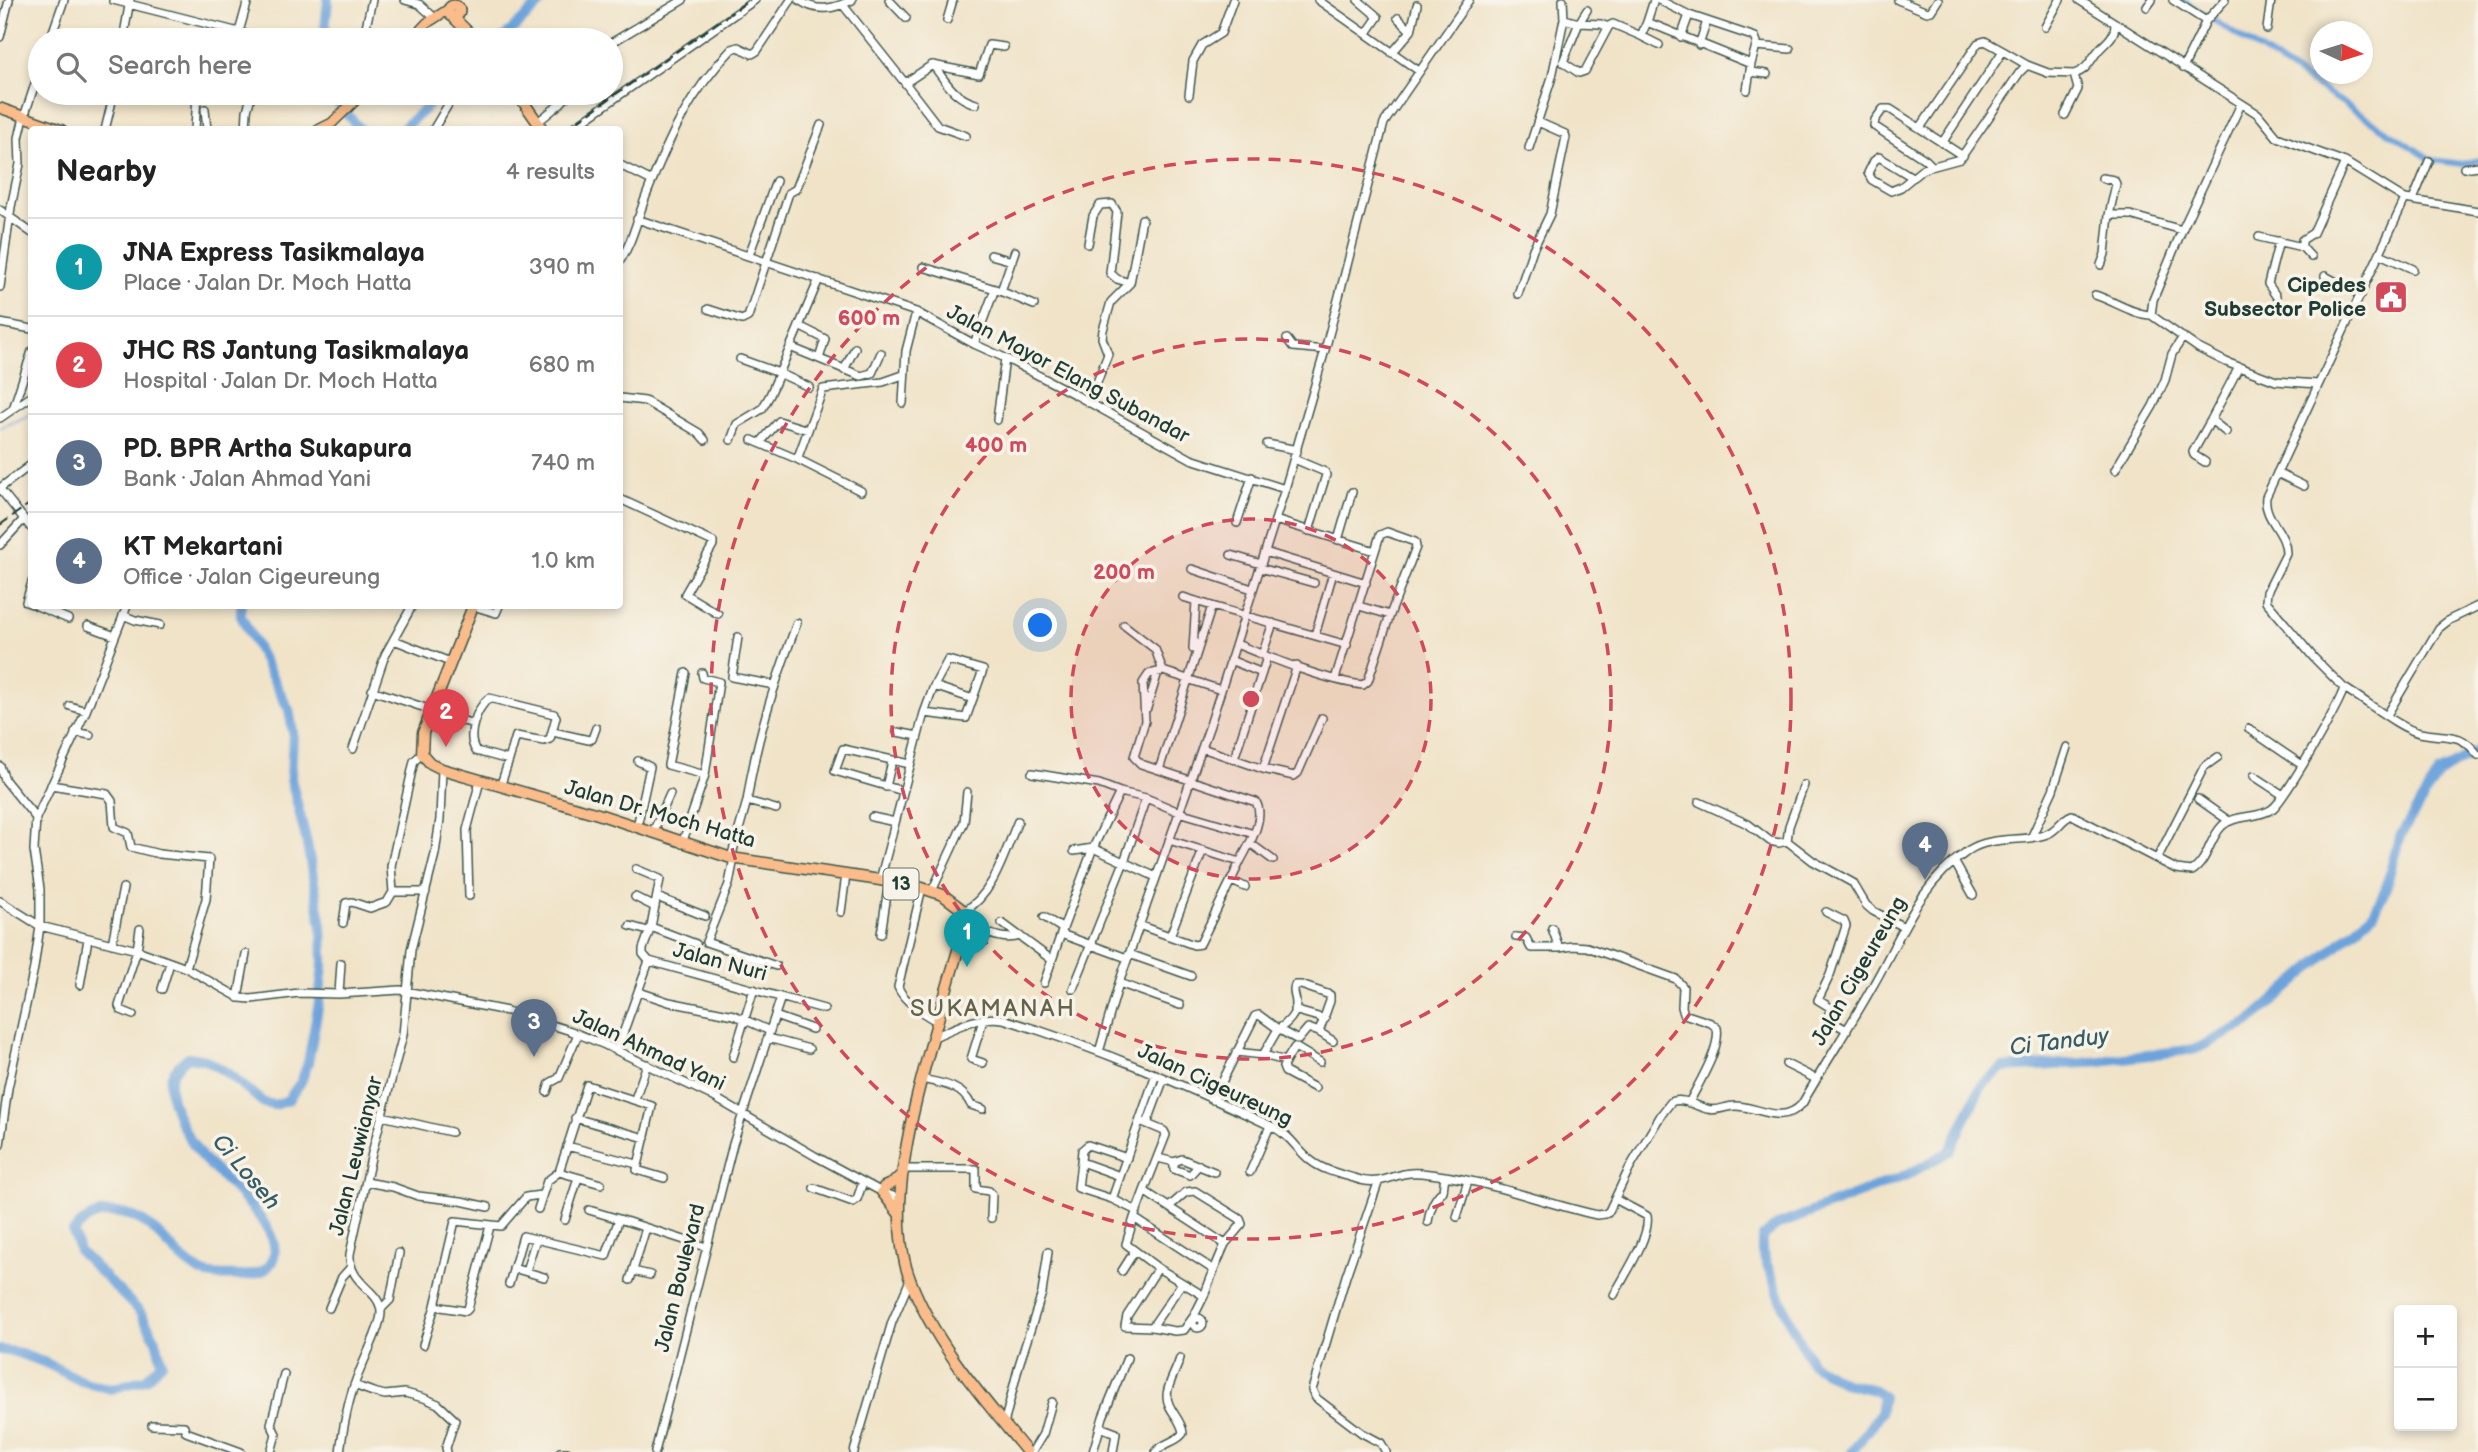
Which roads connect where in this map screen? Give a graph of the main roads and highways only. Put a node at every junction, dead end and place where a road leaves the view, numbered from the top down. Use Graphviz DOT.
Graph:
graph roads {
  1 [pos="455,8"];
  2 [pos="424,28"];
  3 [pos="467,28"];
  4 [pos="352,105"];
  5 [pos="526,105"];
  6 [pos="0,108"];
  7 [pos="541,125"];
  8 [pos="50,126"];
  9 [pos="326,126"];
  10 [pos="472,609"];
  11 [pos="904,1170"];
  12 [pos="900,1215"];
  13 [pos="1030,1452"];
  1 -- 2 [label="main road"];
  1 -- 3 [label="highway"];
  4 -- 9 [label="main road"];
  5 -- 7 [label="highway"];
  6 -- 8 [label="main road"];
  10 -- 11 [label="highway, Jalan Dr. Moch Hatta / 13"];
  11 -- 12 [label="highway"];
  11 -- 12 [label="highway"];
  12 -- 13 [label="highway"];
}
